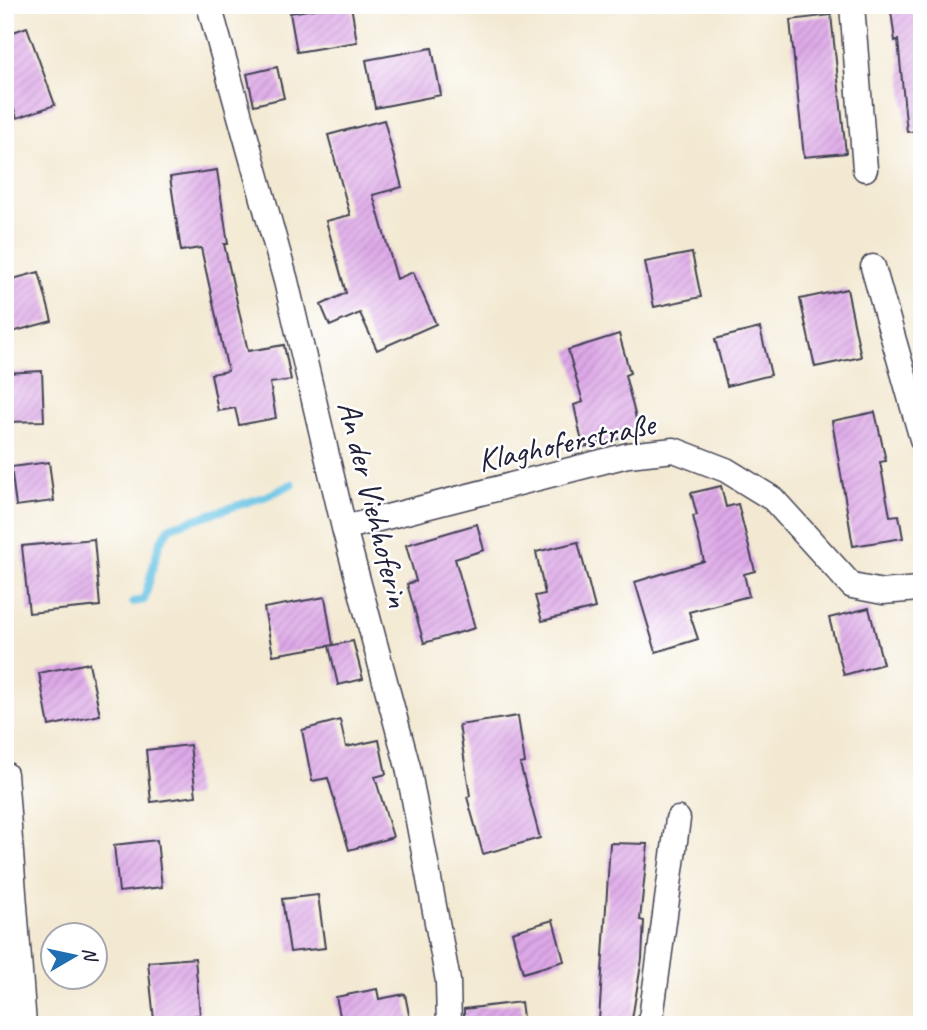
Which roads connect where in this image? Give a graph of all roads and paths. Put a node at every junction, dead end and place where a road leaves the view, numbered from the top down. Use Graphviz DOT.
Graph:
graph roads {
  1 [pos="209,5"];
  2 [pos="852,5"];
  3 [pos="865,169"];
  4 [pos="873,267"];
  5 [pos="922,439"];
  6 [pos="344,528"];
  7 [pos="922,585"];
  8 [pos="5,774"];
  9 [pos="678,819"];
  10 [pos="24,1025"];
  11 [pos="449,1025"];
  12 [pos="650,1025"];
  1 -- 6 [label="street, An der Viehhoferin"];
  2 -- 3 [label="street"];
  4 -- 5 [label="street"];
  6 -- 7 [label="street, Klaghoferstraße"];
  6 -- 11 [label="street, An der Viehhoferin"];
  8 -- 10 [label="street"];
  9 -- 12 [label="street"];
}
